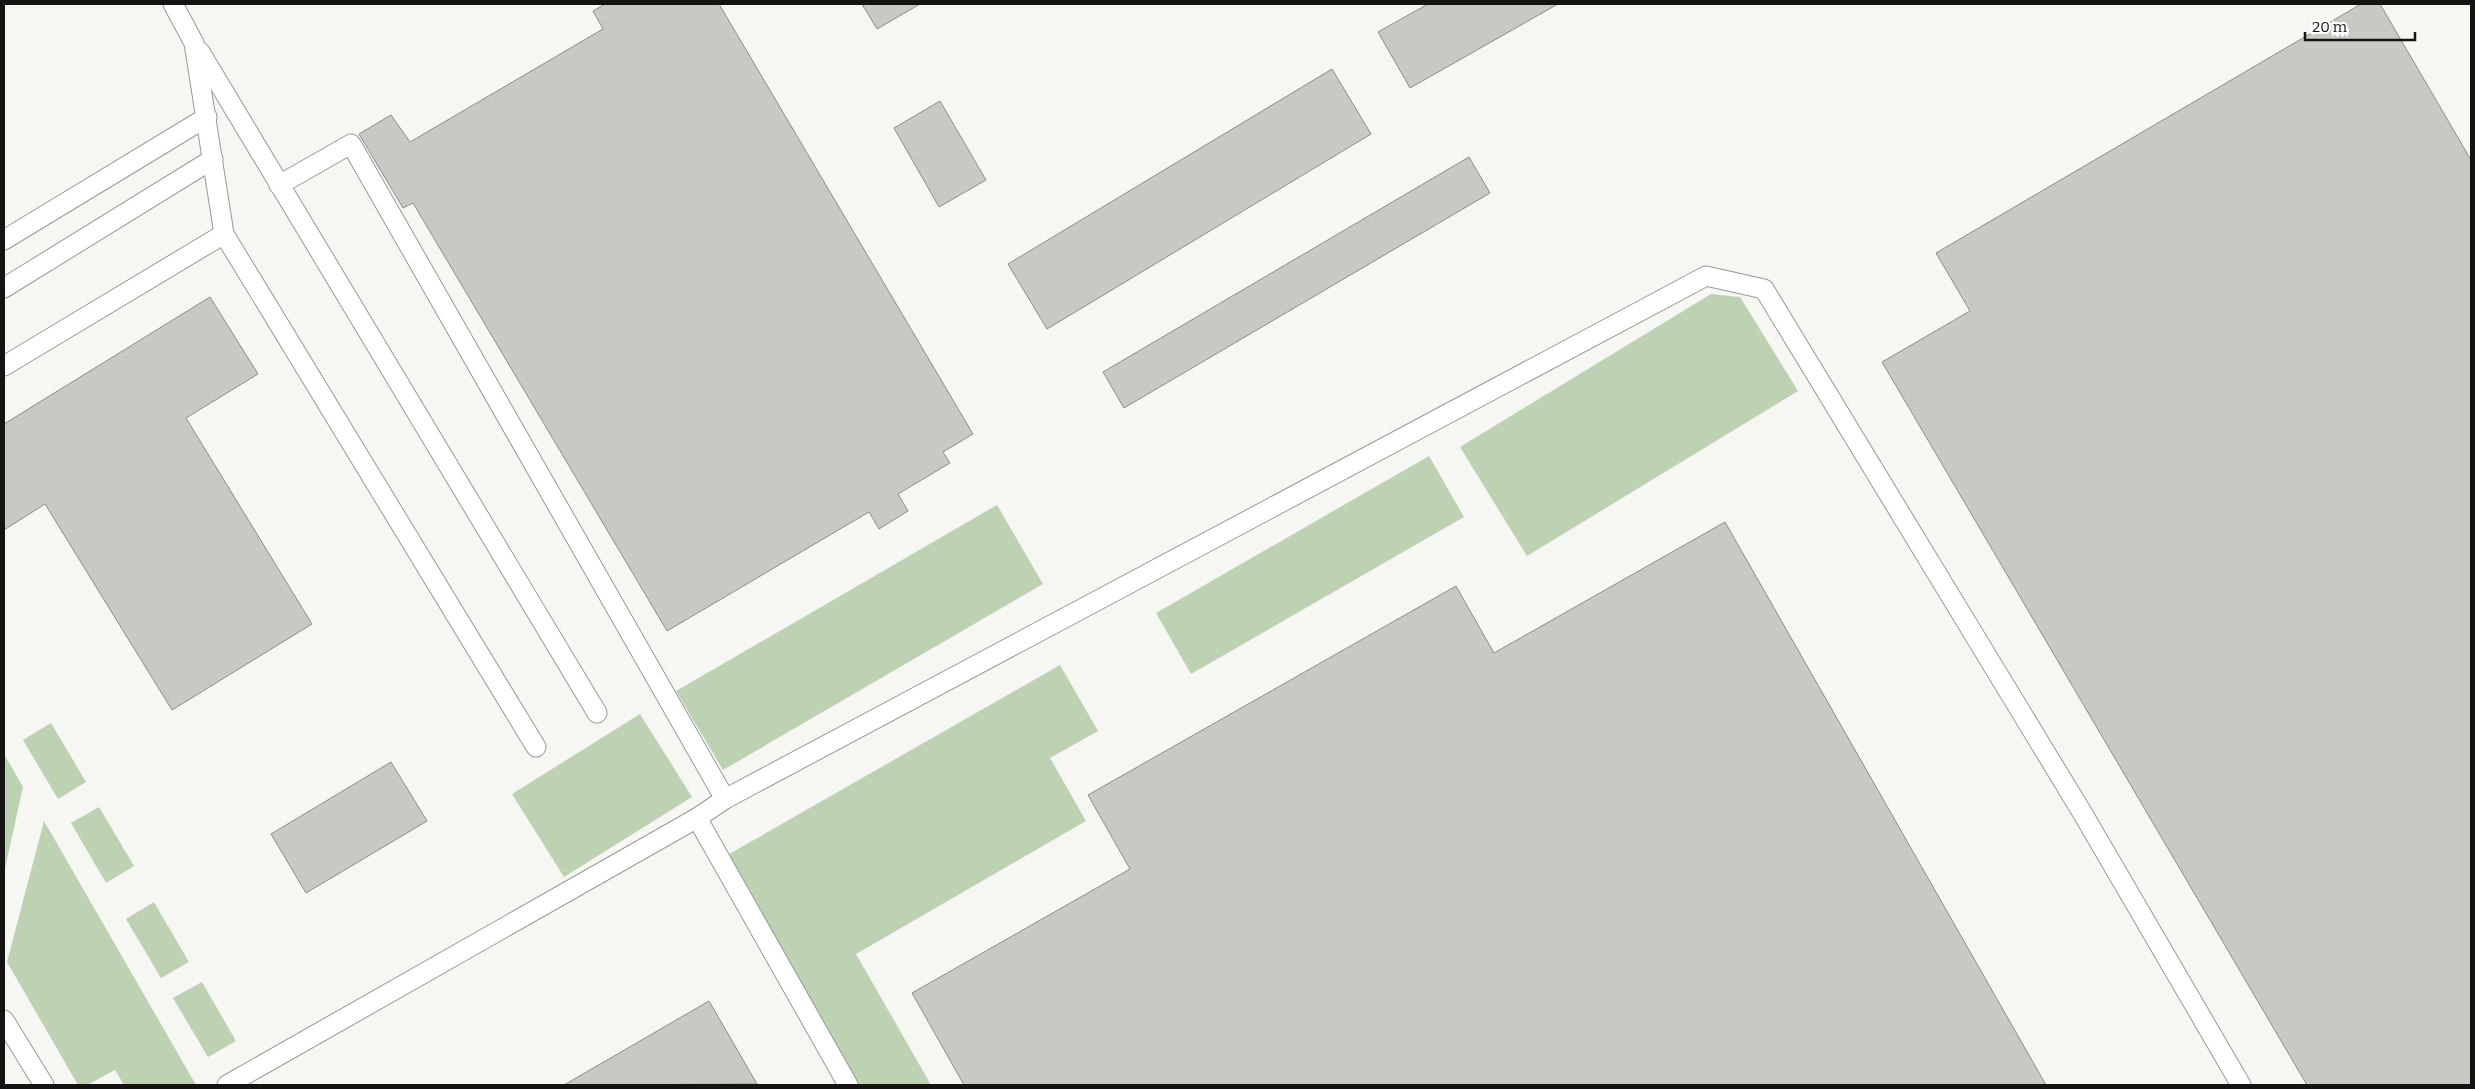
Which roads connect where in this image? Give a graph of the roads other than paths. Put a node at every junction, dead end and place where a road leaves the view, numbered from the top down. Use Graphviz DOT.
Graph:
graph roads {
  1 [pos="173,4"];
  2 [pos="194,43"];
  3 [pos="207,117"];
  4 [pos="213,159"];
  5 [pos="279,185"];
  6 [pos="224,234"];
  7 [pos="4,240"];
  8 [pos="4,288"];
  9 [pos="4,366"];
  10 [pos="597,713"];
  11 [pos="536,747"];
  12 [pos="725,799"];
  13 [pos="697,818"];
  14 [pos="4,1020"];
  15 [pos="44,1085"];
  16 [pos="226,1085"];
  17 [pos="848,1085"];
  18 [pos="2242,1085"];
  1 -- 2 [label="lane"];
  2 -- 3 [label="lane"];
  2 -- 5 [label="lane"];
  3 -- 4 [label="lane"];
  3 -- 7 [label="lane"];
  4 -- 6 [label="lane"];
  4 -- 8 [label="lane"];
  5 -- 10 [label="lane"];
  5 -- 12 [label="lane"];
  6 -- 9 [label="lane"];
  6 -- 11 [label="lane"];
  12 -- 13 [label="lane"];
  12 -- 18 [label="lane"];
  13 -- 16 [label="lane"];
  13 -- 17 [label="lane"];
  14 -- 15 [label="lane"];
}
